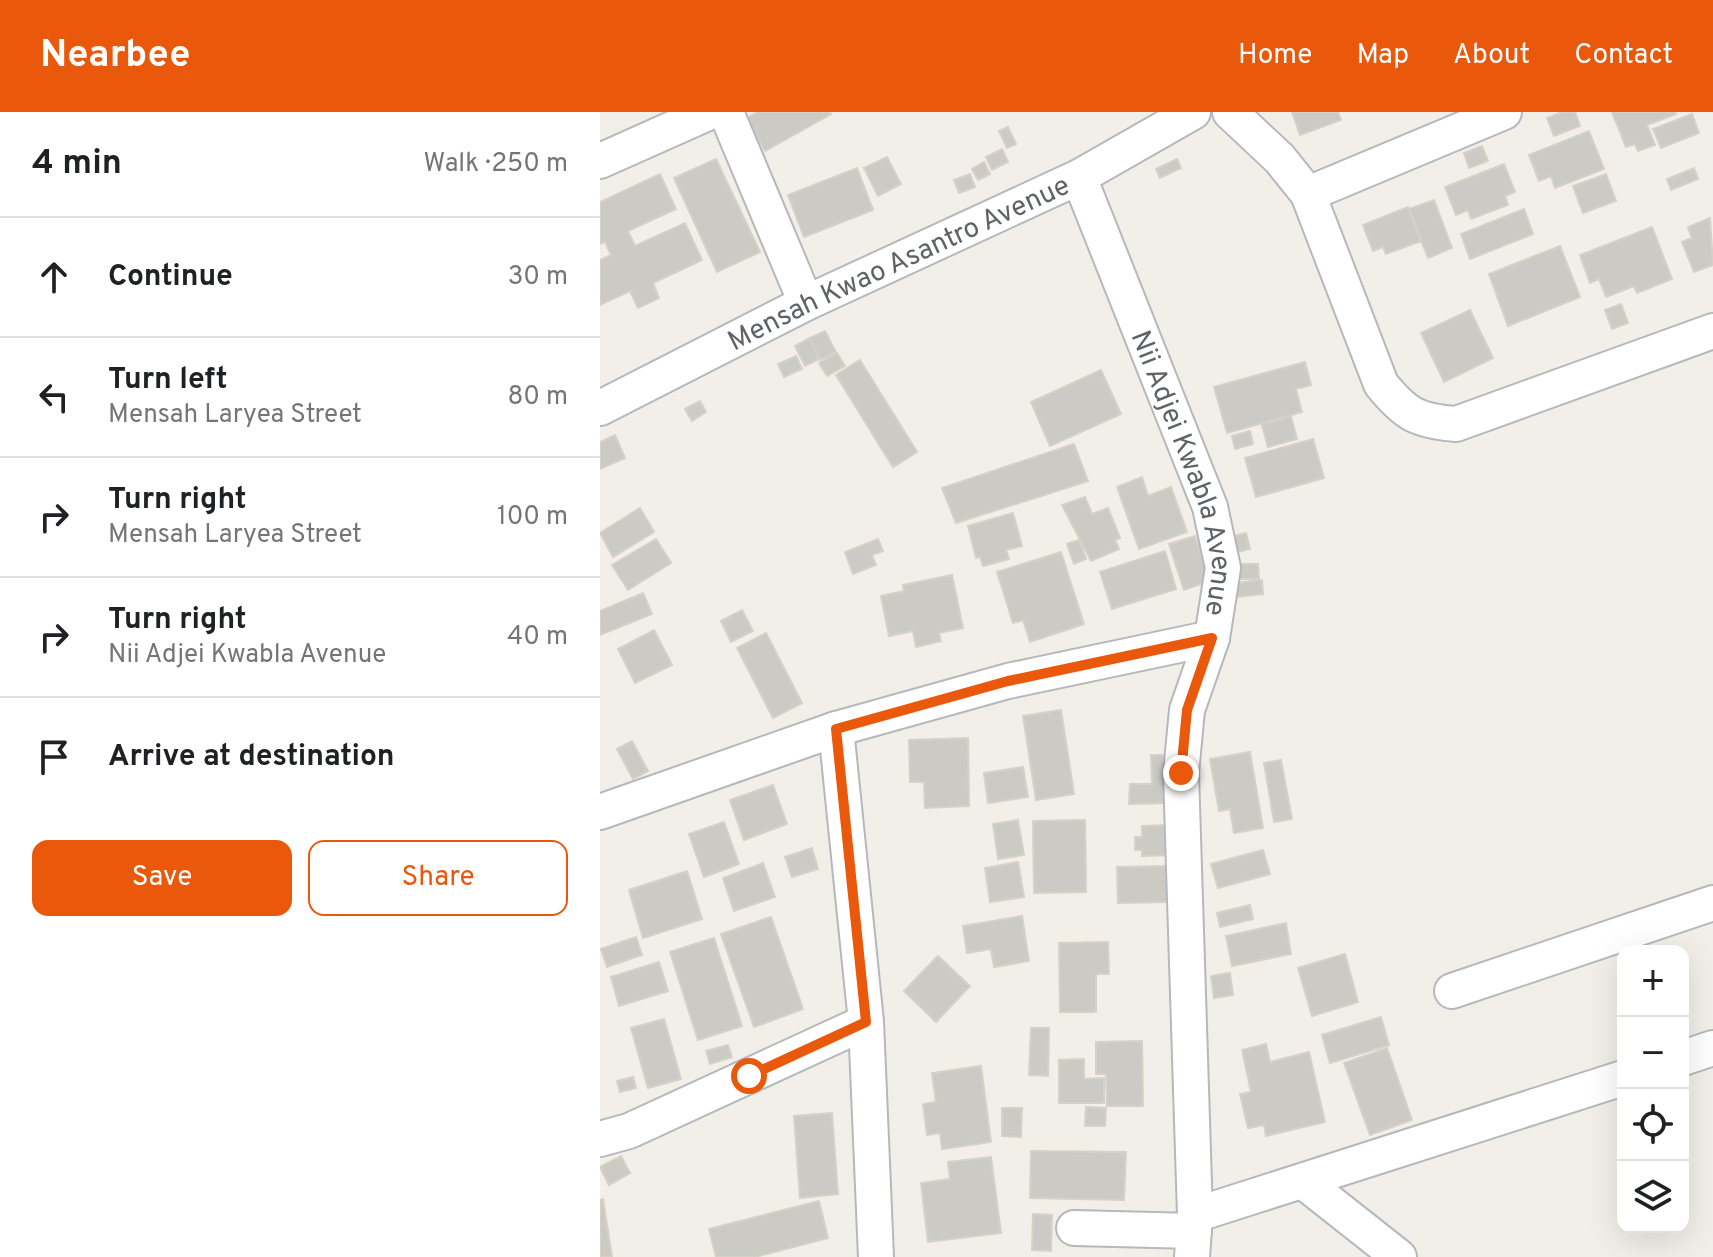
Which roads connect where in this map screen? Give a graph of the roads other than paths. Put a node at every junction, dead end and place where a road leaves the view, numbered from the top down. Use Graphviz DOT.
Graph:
graph roads {
  1 [pos="710,112"];
  2 [pos="726,112"];
  3 [pos="1193,112"];
  4 [pos="1230,112"];
  5 [pos="1504,112"];
  6 [pos="600,161"];
  7 [pos="1079,177"];
  8 [pos="1308,194"];
  9 [pos="806,303"];
  10 [pos="1713,331"];
  11 [pos="600,408"];
  12 [pos="1212,638"];
  13 [pos="836,729"];
  14 [pos="600,812"];
  15 [pos="1713,903"];
  16 [pos="1452,991"];
  17 [pos="866,1022"];
  18 [pos="1713,1048"];
  19 [pos="1689,1056"];
  20 [pos="1617,1080"];
  21 [pos="600,1139"];
  22 [pos="1304,1182"];
  23 [pos="1074,1228"];
  24 [pos="1193,1234"];
  25 [pos="876,1257"];
  26 [pos="1399,1257"];
  1 -- 6 [label="street"];
  2 -- 9 [label="street"];
  3 -- 7 [label="street, Mensah Kwao Asantro Avenue"];
  4 -- 8 [label="street"];
  5 -- 8 [label="street"];
  7 -- 9 [label="street, Mensah Kwao Asantro Avenue"];
  7 -- 12 [label="street, Nii Adjei Kwabla Avenue"];
  8 -- 10 [label="street"];
  9 -- 11 [label="street, Mensah Kwao Asantro Avenue"];
  12 -- 13 [label="street"];
  12 -- 24 [label="street, Nii Adjei Kwabla Avenue"];
  13 -- 14 [label="street"];
  13 -- 17 [label="street"];
  15 -- 16 [label="street"];
  17 -- 21 [label="street"];
  17 -- 25 [label="street"];
  18 -- 19 [label="street"];
  20 -- 22 [label="street"];
  22 -- 24 [label="street"];
  22 -- 26 [label="street"];
  23 -- 24 [label="street"];
}
